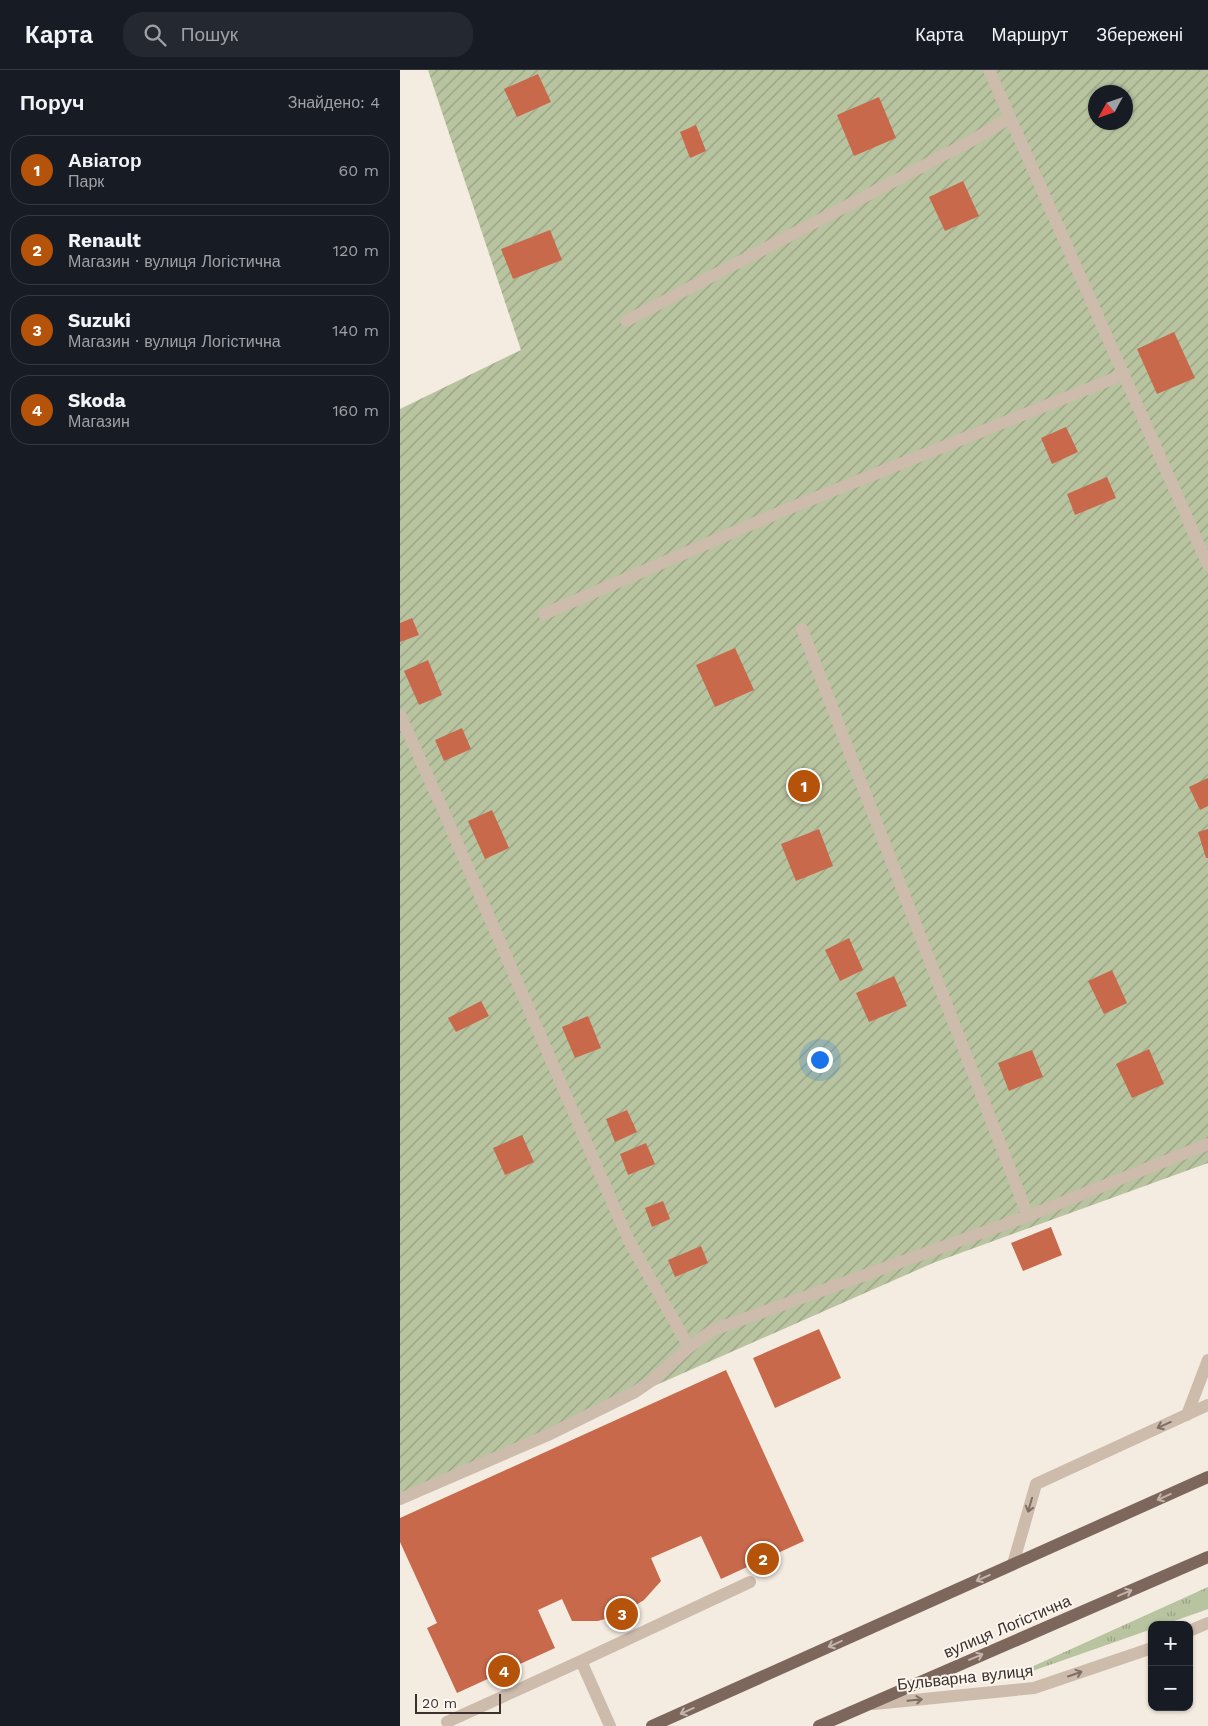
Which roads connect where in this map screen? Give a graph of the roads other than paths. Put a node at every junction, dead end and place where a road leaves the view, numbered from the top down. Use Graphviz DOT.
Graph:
graph roads {
  1 [pos="989,70"];
  2 [pos="1010,118"];
  3 [pos="626,321"];
  4 [pos="1125,374"];
  5 [pos="1208,565"];
  6 [pos="544,614"];
  7 [pos="802,629"];
  8 [pos="400,715"];
  9 [pos="1208,1144"];
  10 [pos="1028,1216"];
  11 [pos="689,1347"];
  12 [pos="1208,1360"];
  13 [pos="1208,1405"];
  14 [pos="1187,1415"];
  15 [pos="1208,1477"];
  16 [pos="400,1499"];
  17 [pos="1208,1557"];
  18 [pos="1013,1564"];
  19 [pos="750,1582"];
  20 [pos="1208,1623"];
  21 [pos="1193,1629"];
  22 [pos="1148,1649"];
  23 [pos="581,1661"];
  24 [pos="866,1704"];
  25 [pos="447,1722"];
  26 [pos="610,1726"];
  27 [pos="652,1726"];
  28 [pos="819,1726"];
  1 -- 2 [label="street"];
  2 -- 3 [label="street"];
  2 -- 4 [label="street"];
  4 -- 5 [label="street"];
  4 -- 6 [label="street"];
  7 -- 10 [label="street"];
  8 -- 11 [label="street"];
  9 -- 10 [label="street"];
  10 -- 11 [label="street"];
  11 -- 16 [label="street"];
  12 -- 14 [label="street"];
  13 -- 14 [label="street"];
  14 -- 18 [label="street, one-way"];
  15 -- 18 [label="main road, one-way"];
  24 -- 17 [label="main road, вулиця Логістична, one-way"];
  18 -- 27 [label="main road, one-way"];
  19 -- 23 [label="street"];
  20 -- 21 [label="street"];
  24 -- 22 [label="street, Бульварна вулиця, one-way"];
  23 -- 25 [label="street"];
  23 -- 26 [label="street"];
  24 -- 28 [label="main road, вулиця Логістична"];
}
